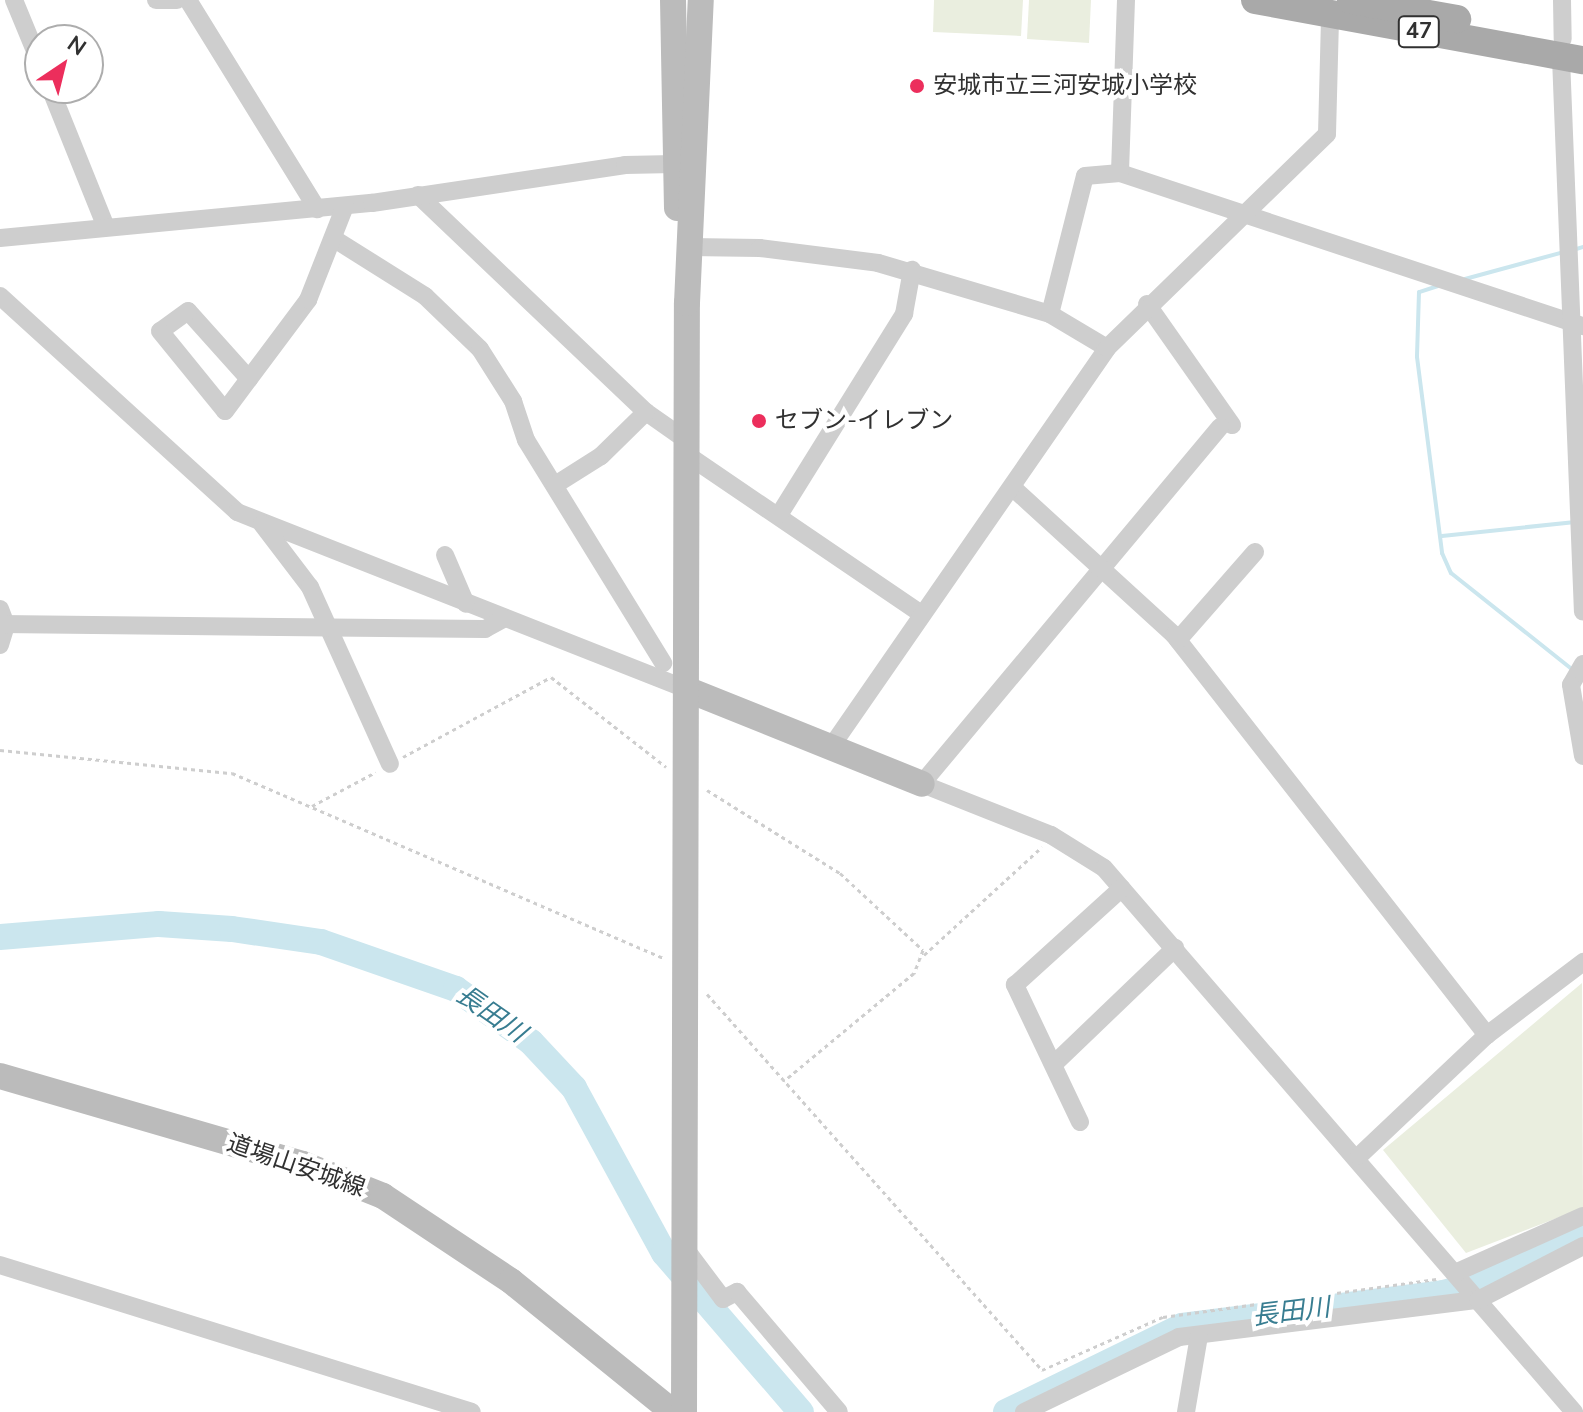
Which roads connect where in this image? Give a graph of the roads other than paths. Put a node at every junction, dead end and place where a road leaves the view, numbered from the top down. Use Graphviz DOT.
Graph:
graph roads {
  1 [pos="14,0"];
  2 [pos="156,0"];
  3 [pos="177,0"];
  4 [pos="188,0"];
  5 [pos="673,0"];
  6 [pos="701,0"];
  7 [pos="1126,0"];
  8 [pos="1255,0"];
  9 [pos="1562,0"];
  10 [pos="1341,8"];
  11 [pos="24,24"];
  12 [pos="1573,49"];
  13 [pos="56,104"];
  14 [pos="674,164"];
  15 [pos="1120,173"];
  16 [pos="418,195"];
  17 [pos="345,206"];
  18 [pos="317,209"];
  19 [pos="1245,210"];
  20 [pos="106,227"];
  21 [pos="0,238"];
  22 [pos="336,240"];
  23 [pos="689,247"];
  24 [pos="912,270"];
  25 [pos="0,296"];
  26 [pos="687,303"];
  27 [pos="1147,304"];
  28 [pos="1050,314"];
  29 [pos="1577,324"];
  30 [pos="1107,348"];
  31 [pos="249,379"];
  32 [pos="646,412"];
  33 [pos="686,447"];
  34 [pos="555,485"];
  35 [pos="1012,487"];
  36 [pos="779,515"];
  37 [pos="261,523"];
  38 [pos="1255,552"];
  39 [pos="445,555"];
  40 [pos="1104,568"];
  41 [pos="466,604"];
  42 [pos="1583,612"];
  43 [pos="921,614"];
  44 [pos="2,619"];
  45 [pos="503,619"];
  46 [pos="331,628"];
  47 [pos="1178,640"];
  48 [pos="0,645"];
  49 [pos="663,663"];
  50 [pos="1583,664"];
  51 [pos="686,689"];
  52 [pos="831,747"];
  53 [pos="1583,756"];
  54 [pos="390,764"];
  55 [pos="922,784"];
  56 [pos="1122,888"];
  57 [pos="1175,948"];
  58 [pos="1583,962"];
  59 [pos="1487,1035"];
  60 [pos="1054,1064"];
  61 [pos="0,1076"];
  62 [pos="1080,1122"];
  63 [pos="1359,1156"];
  64 [pos="1583,1216"];
  65 [pos="681,1243"];
  66 [pos="1583,1246"];
  67 [pos="0,1265"];
  68 [pos="1458,1276"];
  69 [pos="1476,1297"];
  70 [pos="1199,1336"];
  71 [pos="472,1412"];
  72 [pos="673,1412"];
  73 [pos="684,1412"];
  74 [pos="839,1412"];
  75 [pos="1024,1412"];
  76 [pos="1186,1412"];
  77 [pos="1574,1412"];
  1 -- 11 [label="street"];
  2 -- 3 [label="street"];
  4 -- 18 [label="street"];
  5 -- 14 [label="street"];
  6 -- 23 [label="street"];
  7 -- 15 [label="street"];
  8 -- 10 [label="main road, 47"];
  9 -- 12 [label="street"];
  10 -- 12 [label="main road, 47"];
  10 -- 19 [label="street"];
  12 -- 29 [label="street"];
  13 -- 20 [label="street"];
  14 -- 16 [label="street"];
  14 -- 26 [label="street"];
  15 -- 19 [label="street"];
  15 -- 28 [label="street"];
  16 -- 17 [label="street"];
  16 -- 32 [label="street"];
  17 -- 18 [label="street"];
  17 -- 22 [label="street"];
  18 -- 20 [label="street"];
  19 -- 27 [label="street"];
  19 -- 29 [label="street"];
  20 -- 21 [label="street"];
  22 -- 31 [label="street"];
  22 -- 34 [label="street"];
  23 -- 24 [label="street"];
  23 -- 26 [label="street"];
  24 -- 28 [label="street"];
  24 -- 36 [label="street"];
  25 -- 37 [label="street"];
  26 -- 33 [label="street"];
  27 -- 30 [label="street"];
  27 -- 40 [label="street"];
  28 -- 30 [label="street"];
  29 -- 42 [label="street"];
  30 -- 35 [label="street"];
  31 -- 31 [label="street"];
  32 -- 33 [label="street"];
  32 -- 34 [label="street"];
  33 -- 36 [label="street"];
  33 -- 51 [label="street"];
  34 -- 49 [label="street"];
  35 -- 40 [label="street"];
  35 -- 43 [label="street"];
  36 -- 43 [label="street"];
  37 -- 41 [label="street"];
  37 -- 46 [label="street"];
  38 -- 47 [label="street"];
  39 -- 41 [label="street"];
  40 -- 47 [label="street"];
  40 -- 55 [label="street"];
  41 -- 45 [label="street"];
  43 -- 52 [label="street"];
  44 -- 46 [label="street"];
  44 -- 48 [label="street"];
  45 -- 46 [label="street"];
  45 -- 51 [label="street"];
  46 -- 54 [label="street"];
  47 -- 59 [label="street"];
  50 -- 53 [label="street"];
  51 -- 52 [label="street"];
  51 -- 65 [label="street"];
  52 -- 55 [label="street"];
  55 -- 56 [label="street"];
  56 -- 57 [label="street"];
  56 -- 60 [label="street"];
  57 -- 60 [label="street"];
  57 -- 63 [label="street"];
  58 -- 59 [label="street"];
  59 -- 63 [label="street"];
  60 -- 62 [label="street"];
  61 -- 72 [label="street, 道場山安城線"];
  63 -- 68 [label="street"];
  64 -- 68 [label="street"];
  65 -- 73 [label="street"];
  65 -- 74 [label="street"];
  66 -- 69 [label="street"];
  67 -- 71 [label="street"];
  68 -- 69 [label="street"];
  69 -- 70 [label="street"];
  69 -- 77 [label="street"];
  70 -- 75 [label="street"];
  70 -- 76 [label="street"];
}
